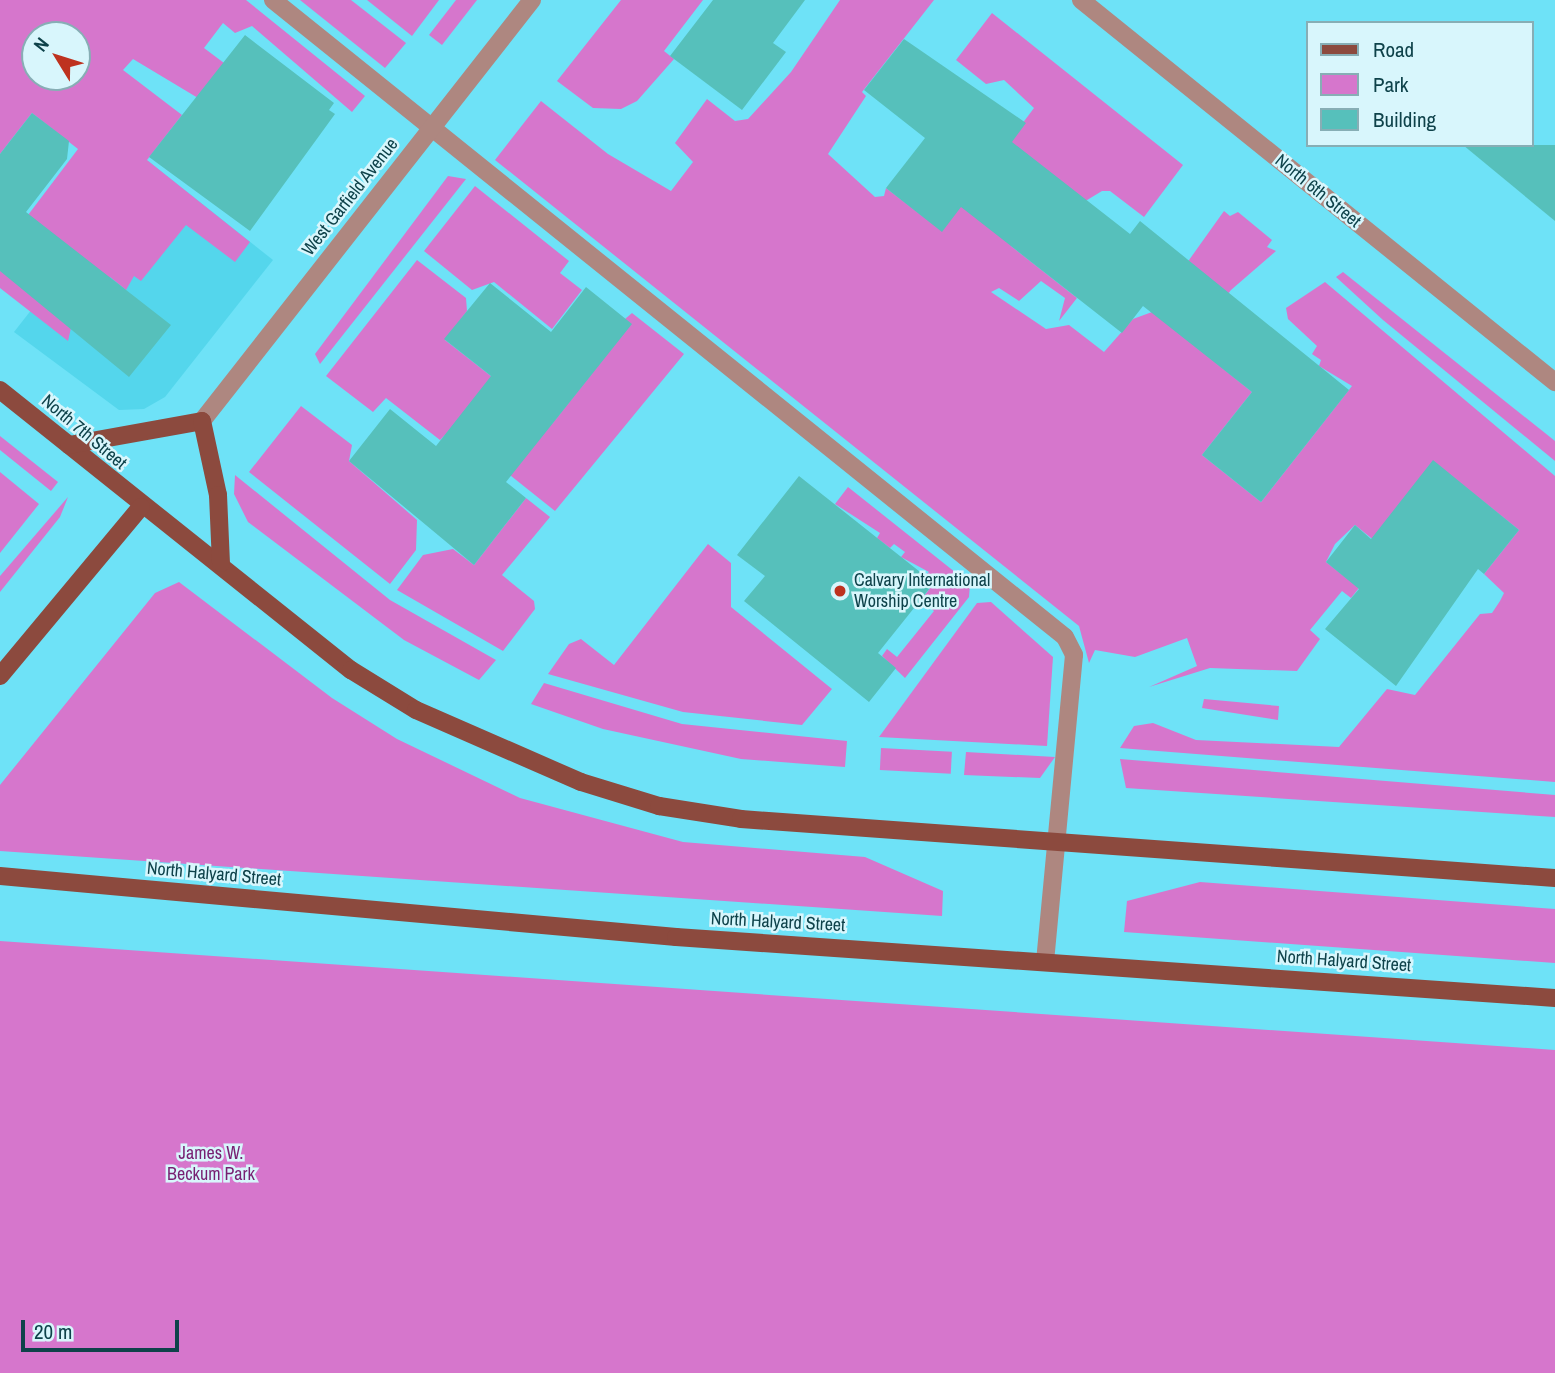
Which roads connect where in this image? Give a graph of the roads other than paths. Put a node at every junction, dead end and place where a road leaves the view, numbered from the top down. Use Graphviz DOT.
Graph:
graph roads {
  1 [pos="273,0"];
  2 [pos="532,0"];
  3 [pos="1081,0"];
  4 [pos="431,128"];
  5 [pos="1555,382"];
  6 [pos="0,390"];
  7 [pos="202,421"];
  8 [pos="69,445"];
  9 [pos="141,507"];
  10 [pos="220,563"];
  11 [pos="0,676"];
  12 [pos="1058,842"];
  13 [pos="0,876"];
  14 [pos="1555,878"];
  15 [pos="1045,959"];
  16 [pos="1555,998"];
  1 -- 4 [label="street"];
  2 -- 4 [label="street, West Garfield Avenue"];
  3 -- 5 [label="street, North 6th Street"];
  4 -- 7 [label="street, West Garfield Avenue"];
  4 -- 12 [label="street"];
  6 -- 8 [label="main road, North 7th Street"];
  7 -- 8 [label="main road"];
  7 -- 10 [label="main road"];
  8 -- 9 [label="main road, North 7th Street"];
  9 -- 10 [label="main road"];
  9 -- 11 [label="main road"];
  10 -- 12 [label="main road"];
  12 -- 14 [label="main road"];
  12 -- 15 [label="street"];
  13 -- 15 [label="main road, North Halyard Street"];
  15 -- 16 [label="main road, North Halyard Street"];
}
